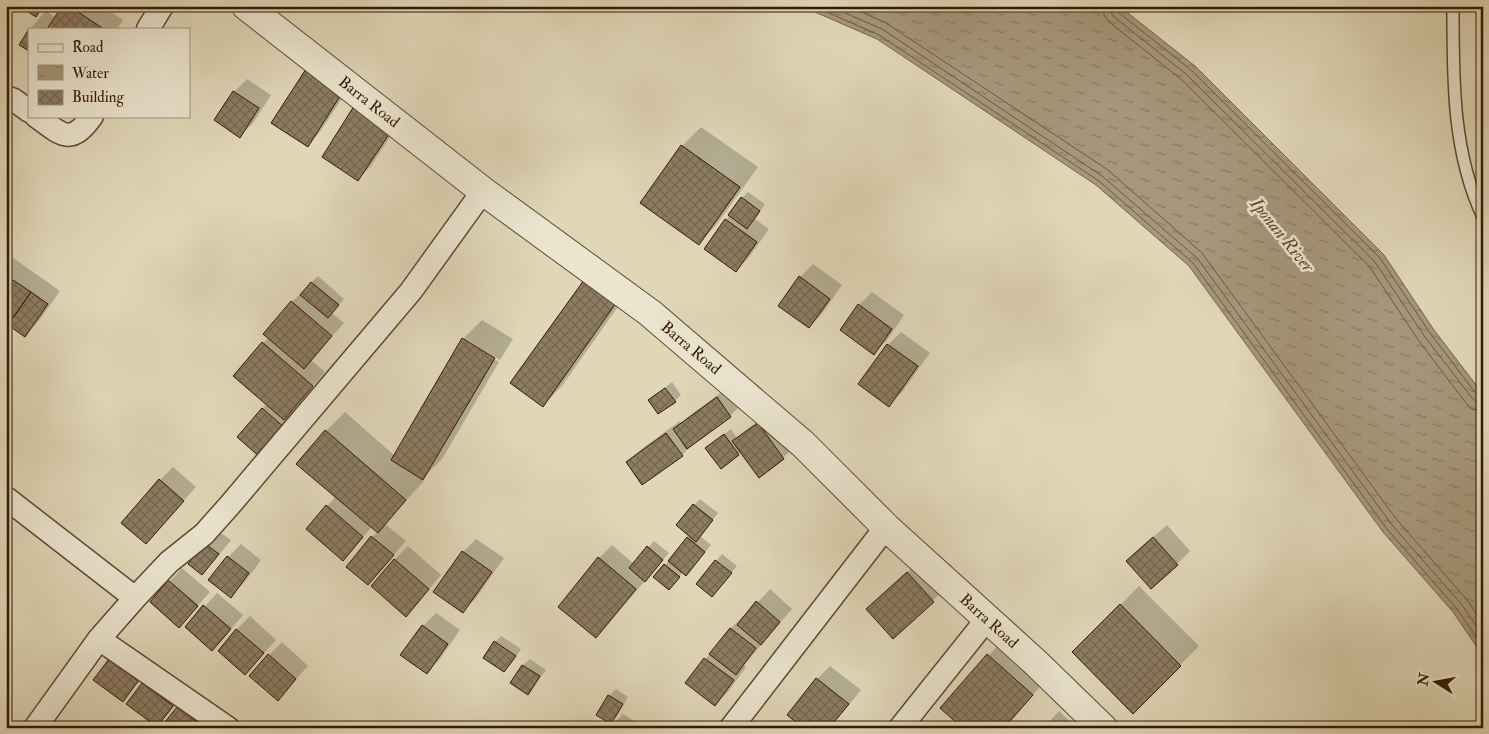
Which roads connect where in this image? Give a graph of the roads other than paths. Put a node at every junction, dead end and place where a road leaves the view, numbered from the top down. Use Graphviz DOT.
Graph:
graph roads {
  1 [pos="162,6"];
  2 [pos="246,6"];
  3 [pos="1453,6"];
  4 [pos="149,28"];
  5 [pos="6,97"];
  6 [pos="28,110"];
  7 [pos="39,118"];
  8 [pos="91,118"];
  9 [pos="483,192"];
  10 [pos="1483,217"];
  11 [pos="6,498"];
  12 [pos="886,527"];
  13 [pos="135,598"];
  14 [pos="986,619"];
  15 [pos="100,639"];
  16 [pos="35,728"];
  17 [pos="228,728"];
  18 [pos="731,728"];
  19 [pos="900,728"];
  20 [pos="1103,728"];
  1 -- 4 [label="street"];
  2 -- 9 [label="street, Barra Road"];
  3 -- 10 [label="lane"];
  5 -- 6 [label="street"];
  7 -- 8 [label="street"];
  9 -- 12 [label="street, Barra Road"];
  9 -- 13 [label="street"];
  11 -- 13 [label="street"];
  12 -- 14 [label="street, Barra Road"];
  12 -- 18 [label="street"];
  13 -- 15 [label="street"];
  14 -- 19 [label="street"];
  14 -- 20 [label="street, Barra Road"];
  15 -- 16 [label="street"];
  15 -- 17 [label="street"];
}
